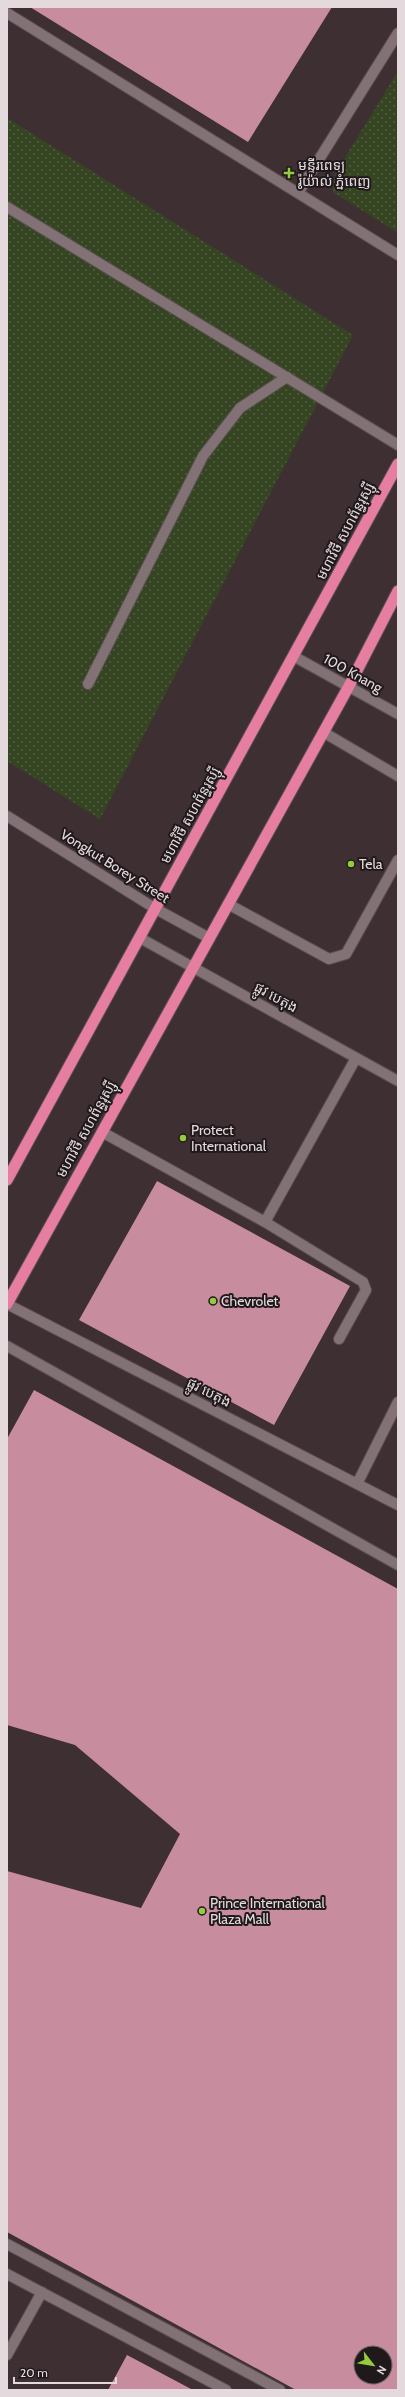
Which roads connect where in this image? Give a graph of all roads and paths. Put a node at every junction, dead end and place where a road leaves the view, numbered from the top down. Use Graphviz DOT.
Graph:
graph roads {
  1 [pos="7,13"];
  2 [pos="398,33"];
  3 [pos="298,193"];
  4 [pos="7,208"];
  5 [pos="398,255"];
  6 [pos="287,377"];
  7 [pos="398,445"];
  8 [pos="398,464"];
  9 [pos="398,590"];
  10 [pos="295,657"];
  11 [pos="88,684"];
  12 [pos="349,686"];
  13 [pos="398,714"];
  14 [pos="323,732"];
  15 [pos="398,776"];
  16 [pos="7,816"];
  17 [pos="398,860"];
  18 [pos="228,904"];
  19 [pos="156,909"];
  20 [pos="140,938"];
  21 [pos="209,938"];
  22 [pos="193,967"];
  23 [pos="356,1058"];
  24 [pos="398,1081"];
  25 [pos="102,1132"];
  26 [pos="7,1180"];
  27 [pos="265,1222"];
  28 [pos="7,1304"];
  29 [pos="340,1339"];
  30 [pos="7,1346"];
  31 [pos="398,1402"];
  32 [pos="356,1484"];
  33 [pos="398,1505"];
  34 [pos="398,1565"];
  35 [pos="7,2244"];
  36 [pos="7,2274"];
  37 [pos="42,2292"];
  38 [pos="7,2355"];
  39 [pos="226,2390"];
  40 [pos="280,2390"];
  1 -- 3 [label="street"];
  2 -- 3 [label="street"];
  3 -- 5 [label="street"];
  4 -- 6 [label="street"];
  6 -- 7 [label="street"];
  6 -- 11 [label="street"];
  8 -- 10 [label="highway, មហាវិថី សហព័ន្ធរុស្ស៊ី"];
  9 -- 12 [label="highway, មហាវិថី សហព័ន្ធរុស្ស៊ី"];
  10 -- 12 [label="street, 100 Knang"];
  10 -- 19 [label="highway, មហាវិថី សហព័ន្ធរុស្ស៊ី"];
  12 -- 13 [label="street, 100 Knang"];
  12 -- 14 [label="highway, មហាវិថី សហព័ន្ធរុស្ស៊ី"];
  14 -- 15 [label="street"];
  14 -- 18 [label="highway, មហាវិថី សហព័ន្ធរុស្ស៊ី"];
  16 -- 19 [label="street, Vongkut Borey Street"];
  17 -- 18 [label="street"];
  18 -- 21 [label="highway, មហាវិថី សហព័ន្ធរុស្ស៊ី"];
  19 -- 20 [label="highway, មហាវិថី សហព័ន្ធរុស្ស៊ី"];
  19 -- 21 [label="street, Vongkut Borey Street"];
  20 -- 22 [label="street, ផ្លូវ បេតុង"];
  20 -- 26 [label="highway, មហាវិថី សហព័ន្ធរុស្ស៊ី"];
  21 -- 22 [label="highway, មហាវិថី សហព័ន្ធរុស្ស៊ី"];
  22 -- 23 [label="street, ផ្លូវ បេតុង"];
  22 -- 25 [label="highway, មហាវិថី សហព័ន្ធរុស្ស៊ី"];
  23 -- 24 [label="street, ផ្លូវ បេតុង"];
  23 -- 27 [label="street"];
  25 -- 27 [label="street"];
  25 -- 28 [label="highway, មហាវិថី សហព័ន្ធរុស្ស៊ី"];
  27 -- 29 [label="street"];
  28 -- 32 [label="street, ផ្លូវ បេតុង"];
  30 -- 34 [label="street"];
  31 -- 32 [label="street"];
  32 -- 33 [label="street, ផ្លូវ បេតុង"];
  35 -- 40 [label="street"];
  36 -- 37 [label="street"];
  37 -- 38 [label="street"];
  37 -- 39 [label="street"];
}
